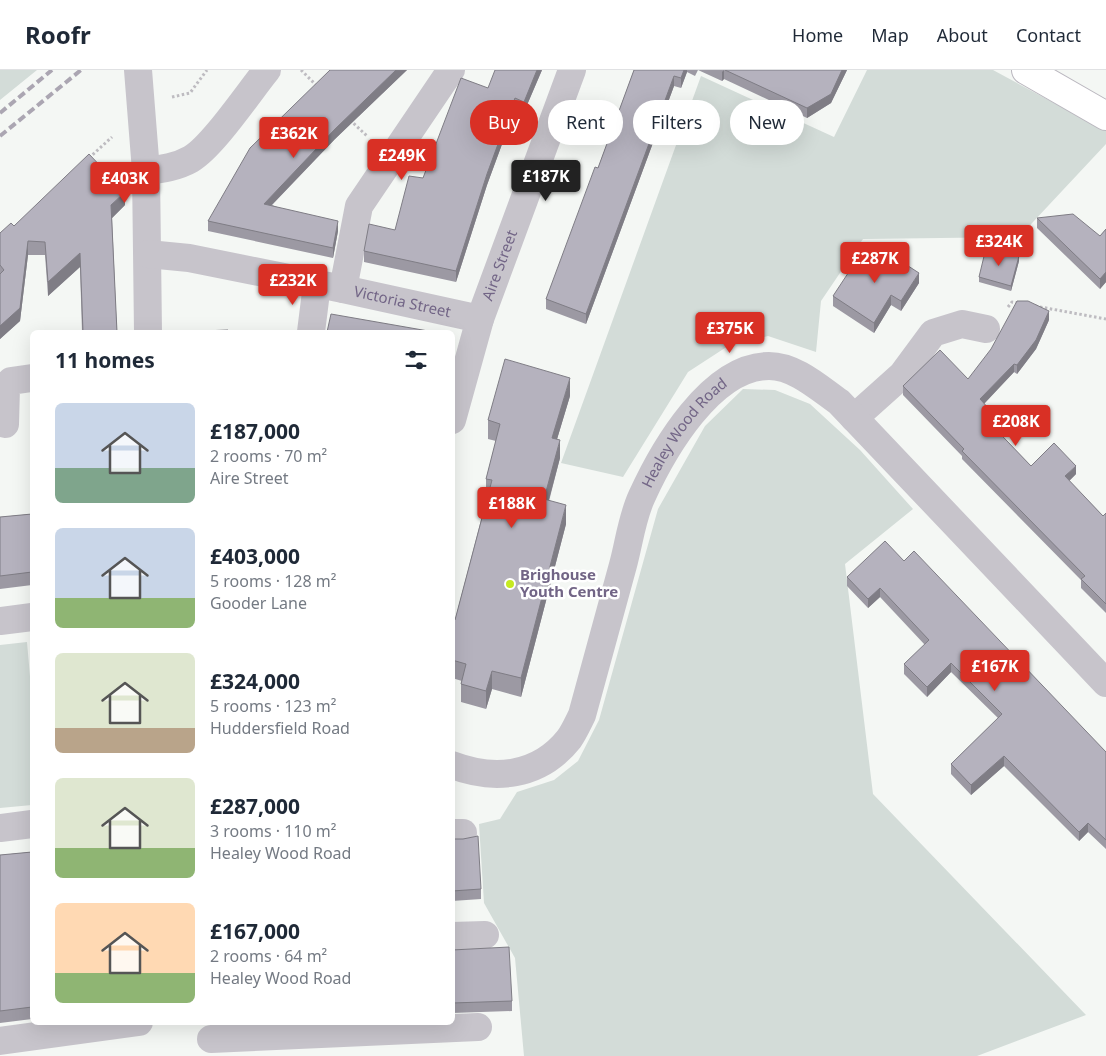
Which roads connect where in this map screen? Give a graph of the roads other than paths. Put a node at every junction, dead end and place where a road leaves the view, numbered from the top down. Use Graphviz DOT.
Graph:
graph roads {
  1 [pos="267,70"];
  2 [pos="451,70"];
  3 [pos="572,70"];
  4 [pos="1026,70"];
  5 [pos="138,72"];
  6 [pos="1106,116"];
  7 [pos="146,171"];
  8 [pos="148,254"];
  9 [pos="330,286"];
  10 [pos="480,319"];
  11 [pos="986,329"];
  12 [pos="148,330"];
  13 [pos="312,330"];
  14 [pos="30,378"];
  15 [pos="455,409"];
  16 [pos="854,418"];
  17 [pos="5,424"];
  18 [pos="30,617"];
  19 [pos="0,620"];
  20 [pos="1106,683"];
  21 [pos="455,766"];
  22 [pos="30,824"];
  23 [pos="0,828"];
  24 [pos="485,935"];
  25 [pos="455,936"];
  26 [pos="117,1025"];
  27 [pos="401,1026"];
  28 [pos="478,1027"];
  29 [pos="211,1039"];
  30 [pos="0,1041"];
  1 -- 7 [label="street"];
  2 -- 9 [label="street"];
  3 -- 10 [label="street, Aire Street"];
  4 -- 6 [label="main road"];
  5 -- 7 [label="street"];
  7 -- 8 [label="street"];
  8 -- 9 [label="street, Victoria Street"];
  8 -- 12 [label="street"];
  9 -- 10 [label="street, Victoria Street"];
  9 -- 13 [label="street"];
  10 -- 15 [label="street"];
  11 -- 16 [label="street"];
  14 -- 17 [label="street"];
  16 -- 20 [label="street, Healey Wood Road"];
  16 -- 21 [label="street, Healey Wood Road"];
  18 -- 19 [label="street"];
  22 -- 23 [label="street"];
  24 -- 25 [label="street"];
  26 -- 30 [label="street"];
  27 -- 28 [label="street"];
  27 -- 29 [label="street"];
}
